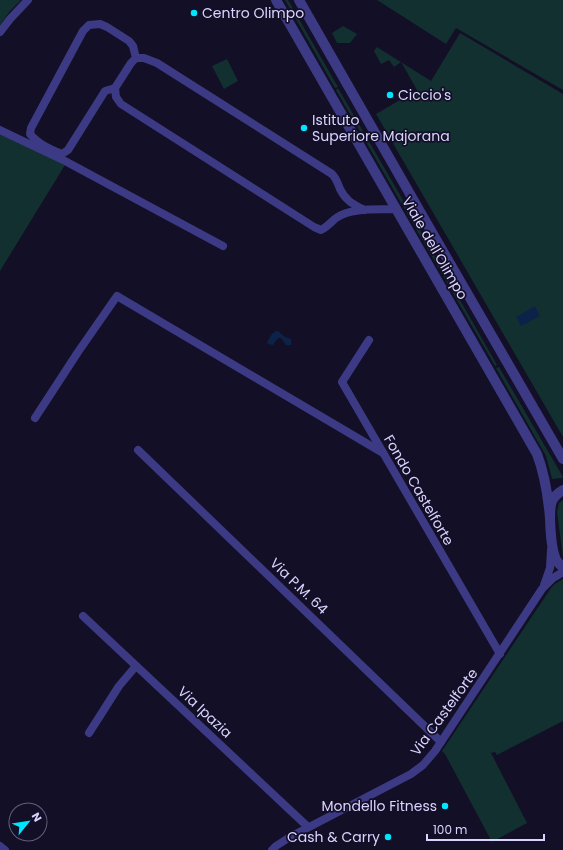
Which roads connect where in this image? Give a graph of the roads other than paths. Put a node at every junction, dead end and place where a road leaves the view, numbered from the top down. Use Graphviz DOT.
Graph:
graph roads {
  1 [pos="28,0"];
  2 [pos="276,0"];
  3 [pos="298,0"];
  4 [pos="0,32"];
  5 [pos="136,58"];
  6 [pos="115,88"];
  7 [pos="0,130"];
  8 [pos="396,209"];
  9 [pos="364,210"];
  10 [pos="224,246"];
  11 [pos="369,340"];
  12 [pos="35,418"];
  13 [pos="138,450"];
  14 [pos="383,453"];
  15 [pos="563,459"];
  16 [pos="563,490"];
  17 [pos="550,518"];
  18 [pos="552,540"];
  19 [pos="563,566"];
  20 [pos="563,572"];
  21 [pos="542,590"];
  22 [pos="83,616"];
  23 [pos="500,654"];
  24 [pos="136,666"];
  25 [pos="88,733"];
  26 [pos="441,742"];
  27 [pos="308,827"];
  28 [pos="0,846"];
  29 [pos="5,850"];
  30 [pos="272,850"];
  1 -- 4 [label="street"];
  2 -- 8 [label="street, Viale dell'Olimpo"];
  3 -- 15 [label="street, Viale dell'Olimpo"];
  5 -- 6 [label="street"];
  5 -- 6 [label="street"];
  5 -- 9 [label="street"];
  6 -- 9 [label="street"];
  7 -- 10 [label="street"];
  8 -- 9 [label="street"];
  8 -- 17 [label="street, Viale dell'Olimpo"];
  11 -- 14 [label="street, Fondo Castelforte"];
  12 -- 14 [label="street"];
  13 -- 26 [label="street, Via P.M. 64"];
  14 -- 23 [label="street, Fondo Castelforte"];
  16 -- 17 [label="street"];
  17 -- 18 [label="street, Viale dell'Olimpo"];
  18 -- 19 [label="street, Viale dell'Olimpo"];
  18 -- 21 [label="street, Via Castelforte"];
  20 -- 21 [label="street, Via Castelforte"];
  21 -- 23 [label="street, Via Castelforte"];
  22 -- 24 [label="street, Via Ipazia"];
  23 -- 26 [label="street, Via Castelforte"];
  24 -- 25 [label="street"];
  24 -- 27 [label="street, Via Ipazia"];
  26 -- 27 [label="street, Via Castelforte"];
  27 -- 30 [label="street, Via Castelforte"];
  28 -- 29 [label="street"];
}
